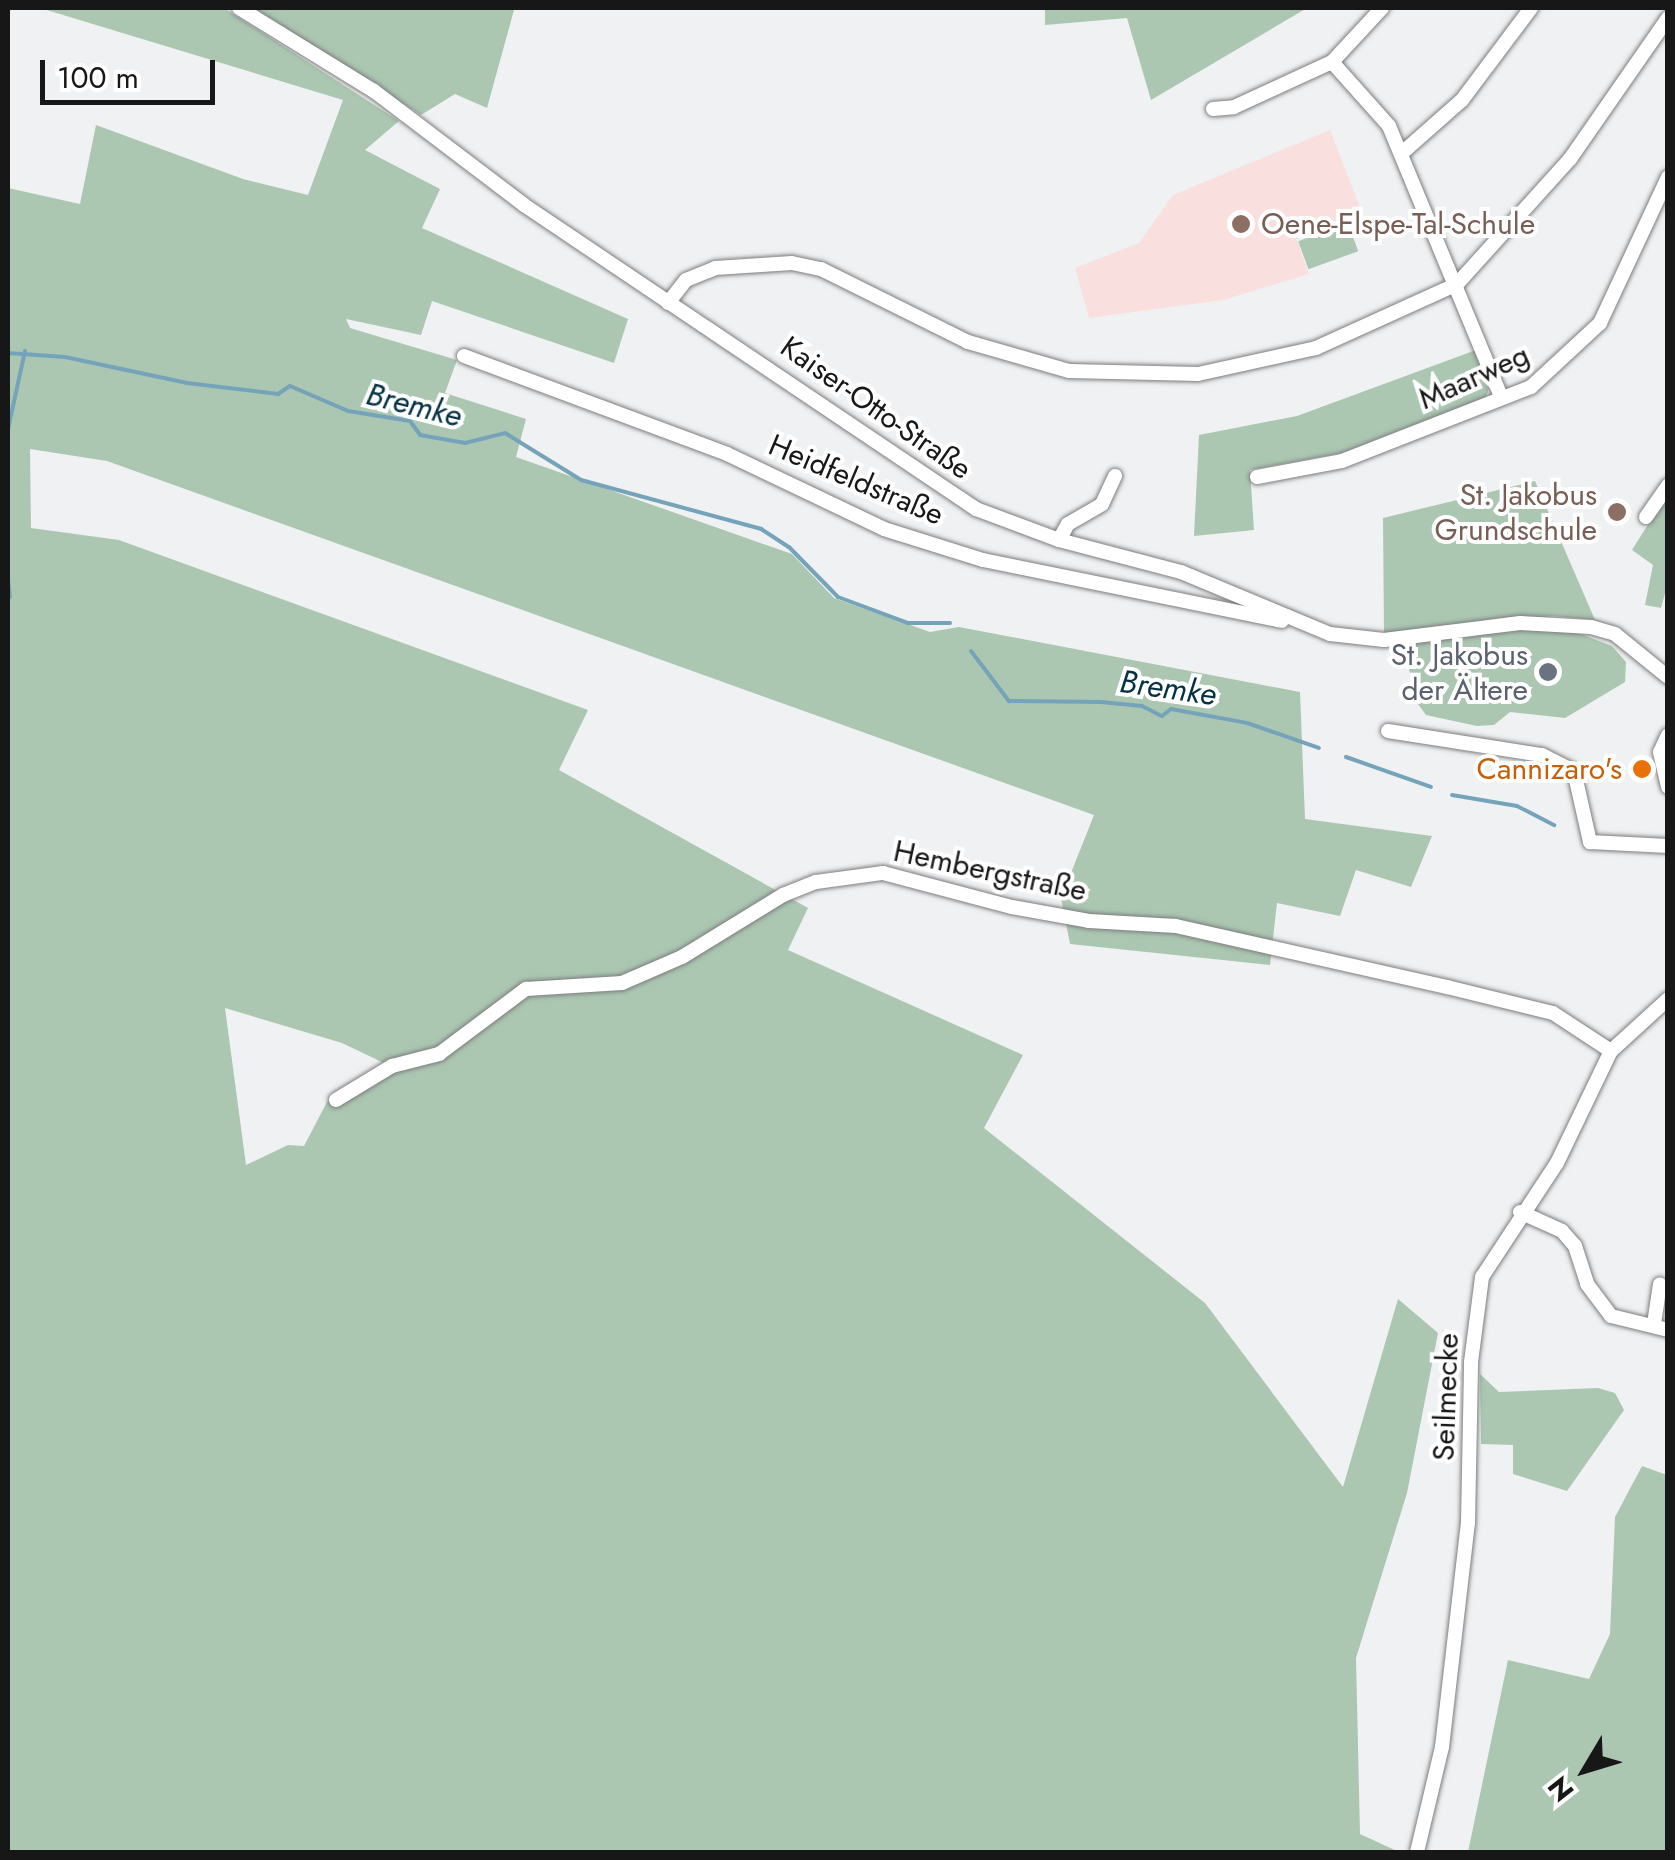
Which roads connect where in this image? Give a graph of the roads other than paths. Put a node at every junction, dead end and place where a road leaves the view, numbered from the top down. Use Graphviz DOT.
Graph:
graph roads {
  1 [pos="240,8"];
  2 [pos="1382,8"];
  3 [pos="1531,8"];
  4 [pos="1668,18"];
  5 [pos="1332,62"];
  6 [pos="1213,110"];
  7 [pos="1402,153"];
  8 [pos="1668,177"];
  9 [pos="1456,284"];
  10 [pos="668,304"];
  11 [pos="464,356"];
  12 [pos="1501,396"];
  13 [pos="1115,476"];
  14 [pos="1257,477"];
  15 [pos="1668,485"];
  16 [pos="1646,517"];
  17 [pos="1059,540"];
  18 [pos="1298,623"];
  19 [pos="1668,677"];
  20 [pos="1388,731"];
  21 [pos="1668,735"];
  22 [pos="1668,787"];
  23 [pos="1668,846"];
  24 [pos="1668,999"];
  25 [pos="1611,1050"];
  26 [pos="336,1100"];
  27 [pos="1520,1212"];
  28 [pos="1660,1284"];
  29 [pos="1661,1327"];
  30 [pos="1418,1852"];
  1 -- 10 [label="street, Kaiser-Otto-Straße"];
  2 -- 5 [label="street"];
  3 -- 7 [label="street"];
  4 -- 9 [label="street"];
  5 -- 6 [label="street"];
  5 -- 7 [label="street"];
  7 -- 9 [label="street"];
  8 -- 12 [label="street, Maarweg"];
  9 -- 10 [label="street"];
  9 -- 12 [label="street"];
  10 -- 17 [label="street, Kaiser-Otto-Straße"];
  11 -- 18 [label="street, Heidfeldstraße"];
  12 -- 14 [label="street, Maarweg"];
  13 -- 17 [label="street"];
  15 -- 16 [label="street"];
  17 -- 18 [label="street, Kaiser-Otto-Straße"];
  18 -- 19 [label="street, Kaiser-Otto-Straße"];
  20 -- 23 [label="street"];
  21 -- 22 [label="street"];
  24 -- 25 [label="street, Seilmecke"];
  25 -- 26 [label="street, Hembergstraße"];
  25 -- 27 [label="street, Seilmecke"];
  27 -- 29 [label="street"];
  27 -- 30 [label="street, Seilmecke"];
  28 -- 29 [label="street"];
}
